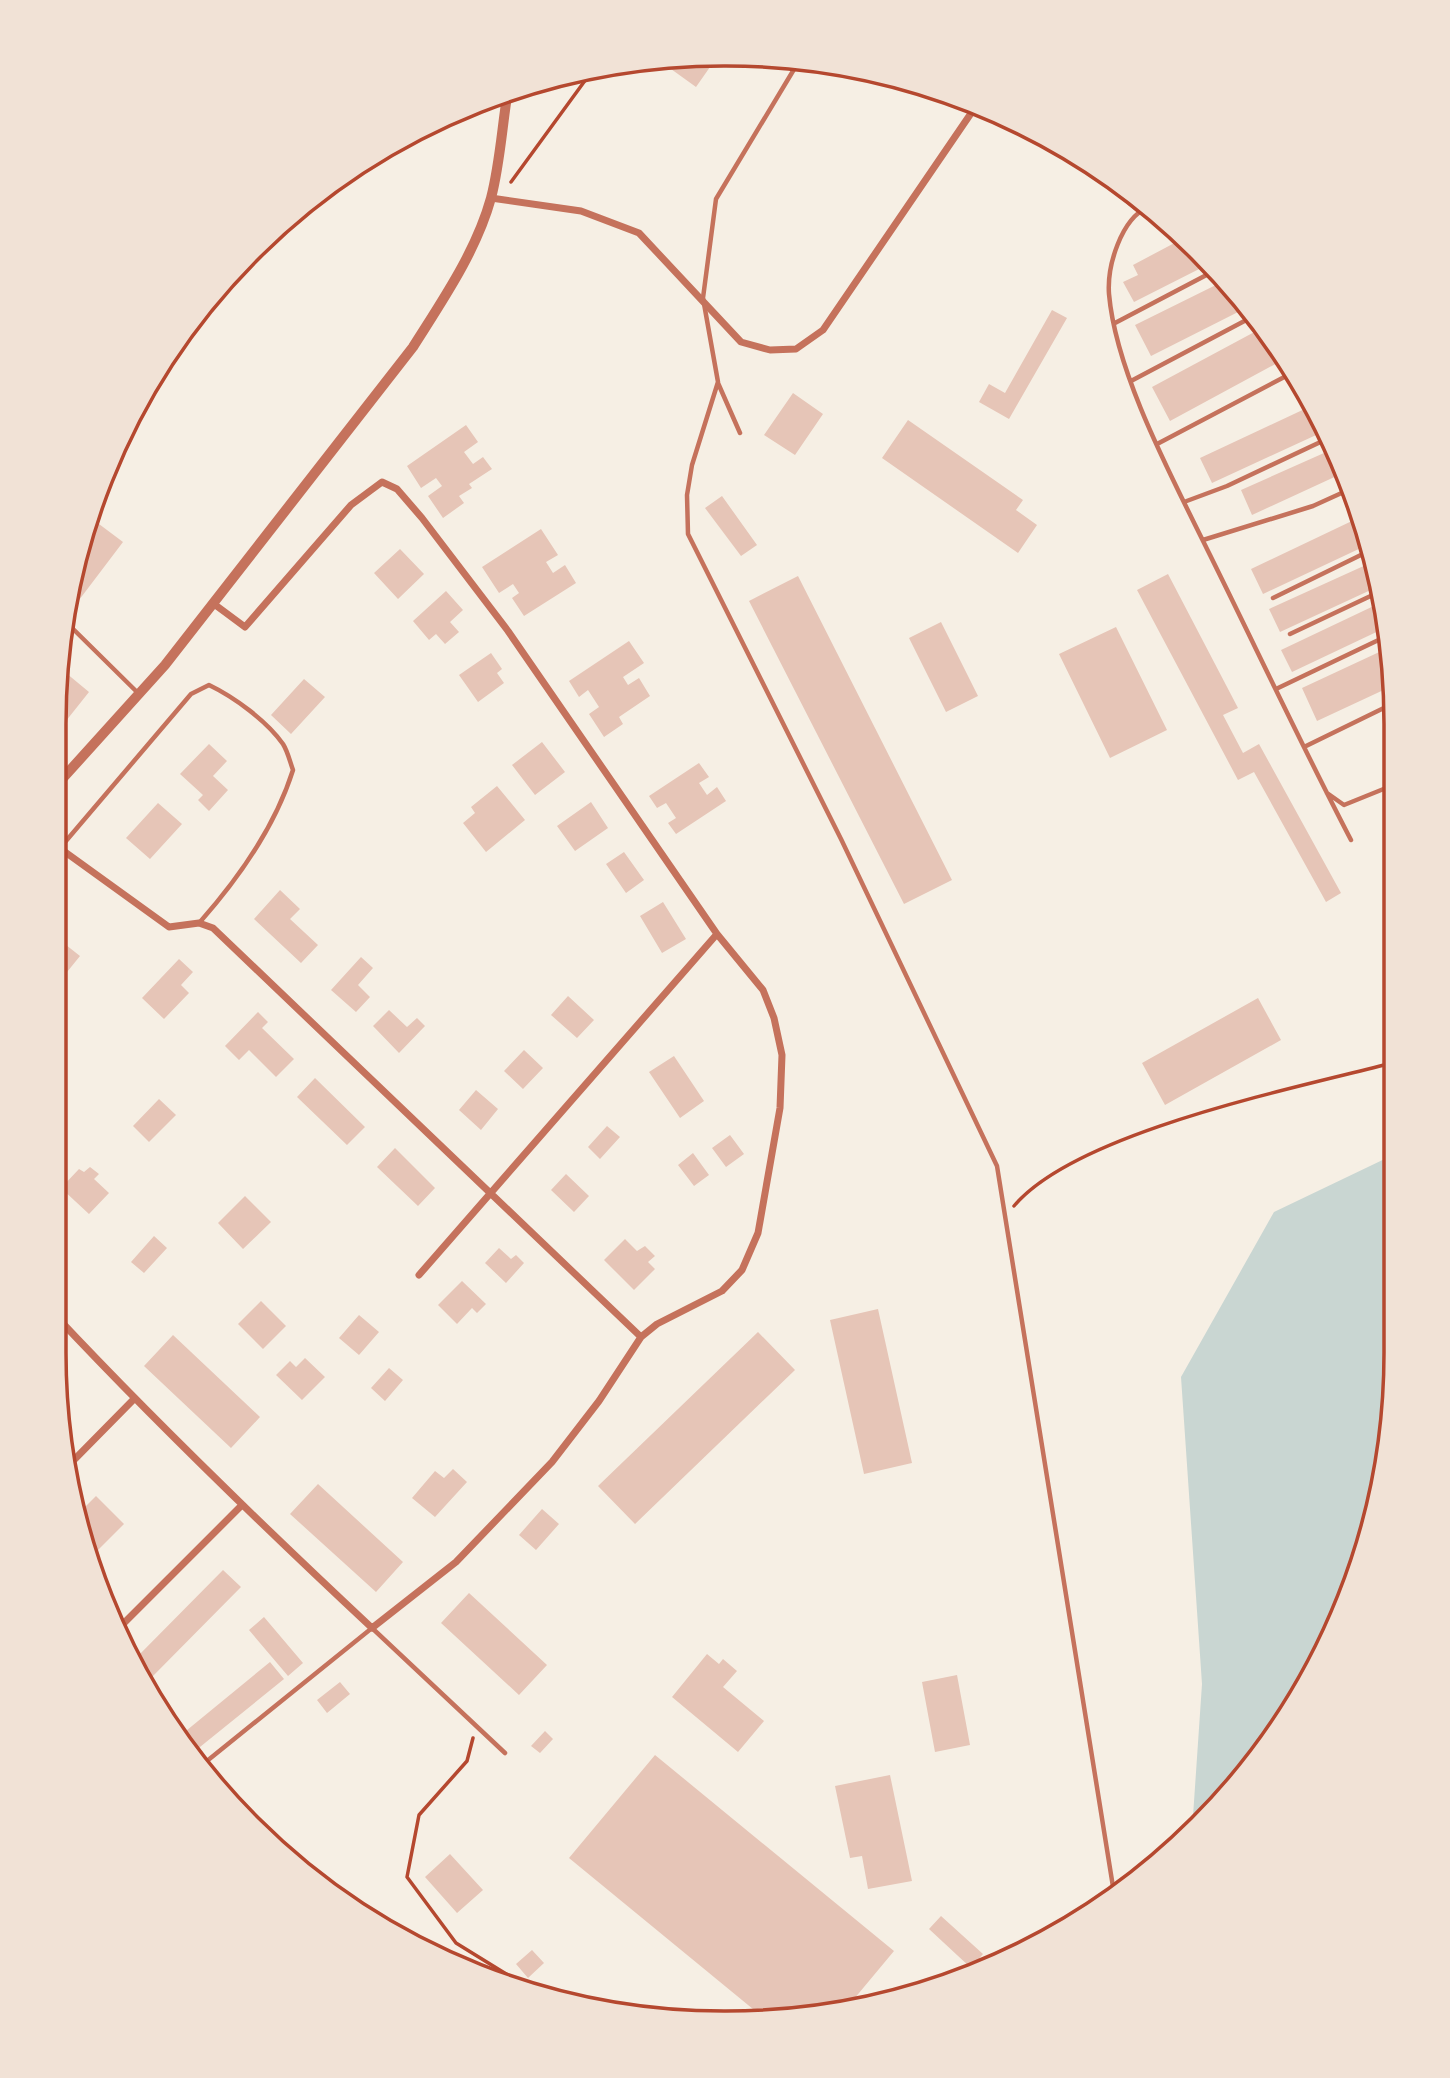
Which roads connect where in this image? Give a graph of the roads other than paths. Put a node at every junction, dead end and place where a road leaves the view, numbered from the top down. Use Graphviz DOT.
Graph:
graph roads {
  1 [pos="793,70"];
  2 [pos="506,104"];
  3 [pos="970,114"];
  4 [pos="491,198"];
  5 [pos="1138,213"];
  6 [pos="1206,275"];
  7 [pos="703,298"];
  8 [pos="1245,321"];
  9 [pos="1115,323"];
  10 [pos="1284,377"];
  11 [pos="1131,381"];
  12 [pos="718,382"];
  13 [pos="740,433"];
  14 [pos="1320,442"];
  15 [pos="1159,443"];
  16 [pos="1341,493"];
  17 [pos="1184,502"];
  18 [pos="1203,540"];
  19 [pos="1361,555"];
  20 [pos="1371,596"];
  21 [pos="1273,597"];
  22 [pos="214,604"];
  23 [pos="74,629"];
  24 [pos="1290,634"];
  25 [pos="1378,641"];
  26 [pos="1276,689"];
  27 [pos="140,694"];
  28 [pos="1383,708"];
  29 [pos="1304,747"];
  30 [pos="66,775"];
  31 [pos="1384,789"];
  32 [pos="1326,792"];
  33 [pos="66,836"];
  34 [pos="1351,840"];
  35 [pos="66,853"];
  36 [pos="199,923"];
  37 [pos="717,934"];
  38 [pos="491,1191"];
  39 [pos="419,1275"];
  40 [pos="66,1327"];
  41 [pos="641,1337"];
  42 [pos="134,1399"];
  43 [pos="75,1459"];
  44 [pos="241,1506"];
  45 [pos="125,1622"];
  46 [pos="372,1628"];
  47 [pos="505,1753"];
  48 [pos="208,1760"];
  49 [pos="1113,1885"];
  1 -- 7 [label="lane"];
  2 -- 4 [label="street"];
  3 -- 7 [label="street"];
  4 -- 7 [label="street"];
  4 -- 22 [label="street"];
  5 -- 9 [label="lane"];
  6 -- 9 [label="lane"];
  7 -- 12 [label="lane"];
  8 -- 11 [label="lane"];
  9 -- 11 [label="lane"];
  10 -- 15 [label="lane"];
  11 -- 15 [label="lane"];
  12 -- 13 [label="lane"];
  12 -- 49 [label="lane"];
  14 -- 17 [label="lane"];
  15 -- 17 [label="lane"];
  16 -- 18 [label="lane"];
  17 -- 18 [label="lane"];
  18 -- 26 [label="lane"];
  19 -- 21 [label="lane"];
  20 -- 24 [label="lane"];
  22 -- 27 [label="street"];
  22 -- 37 [label="street"];
  23 -- 27 [label="lane"];
  25 -- 26 [label="lane"];
  26 -- 29 [label="lane"];
  27 -- 30 [label="street"];
  28 -- 29 [label="lane"];
  29 -- 32 [label="lane"];
  31 -- 32 [label="lane"];
  32 -- 34 [label="lane"];
  33 -- 36 [label="lane"];
  35 -- 36 [label="street"];
  36 -- 38 [label="street"];
  37 -- 38 [label="street"];
  37 -- 41 [label="street"];
  38 -- 39 [label="street"];
  38 -- 41 [label="street"];
  40 -- 42 [label="street"];
  41 -- 46 [label="street"];
  42 -- 43 [label="street"];
  42 -- 44 [label="street"];
  44 -- 45 [label="street"];
  44 -- 46 [label="street"];
  46 -- 47 [label="lane"];
  46 -- 48 [label="lane"];
}
